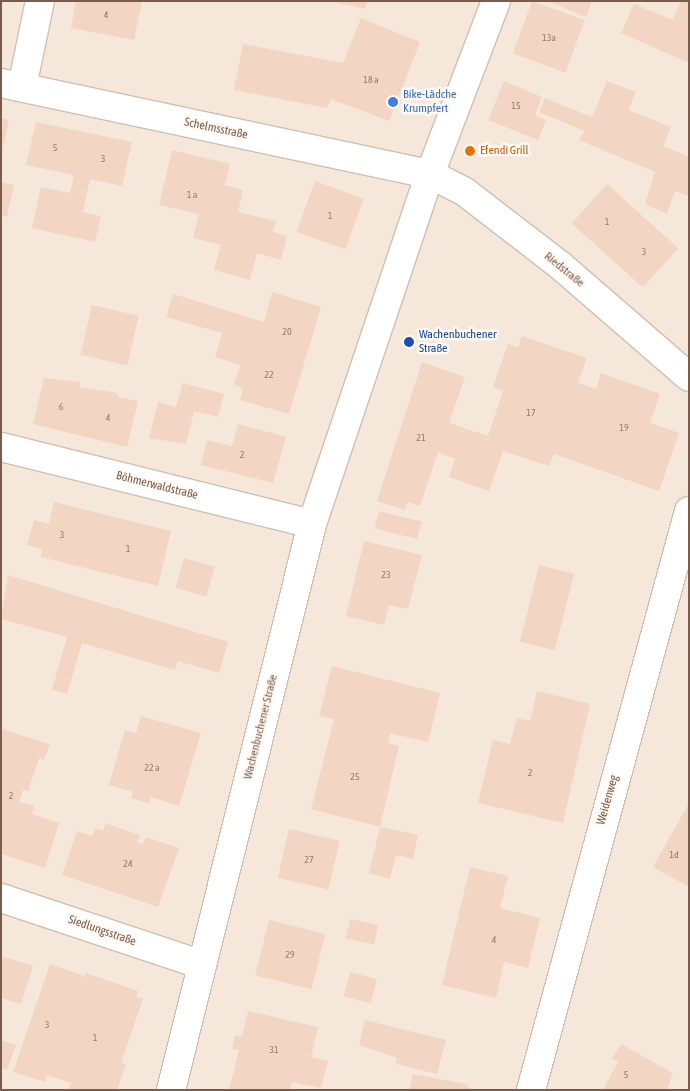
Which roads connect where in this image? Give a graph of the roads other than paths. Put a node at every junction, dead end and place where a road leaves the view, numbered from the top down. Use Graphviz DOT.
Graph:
graph roads {
  1 [pos="40,1"];
  2 [pos="496,1"];
  3 [pos="11,85"];
  4 [pos="430,174"];
  5 [pos="689,377"];
  6 [pos="1,447"];
  7 [pos="689,511"];
  8 [pos="312,524"];
  9 [pos="1,898"];
  10 [pos="202,965"];
  11 [pos="171,1090"];
  12 [pos="531,1090"];
  1 -- 3 [label="street"];
  2 -- 4 [label="street, Wachenbuchener Straße"];
  3 -- 4 [label="street, Schelmsstraße"];
  4 -- 5 [label="street, Riedstraße"];
  4 -- 8 [label="street, Wachenbuchener Straße"];
  6 -- 8 [label="street, Böhmerwaldstraße"];
  7 -- 12 [label="street, Weidenweg"];
  8 -- 10 [label="street, Wachenbuchener Straße"];
  9 -- 10 [label="street, Siedlungsstraße"];
  10 -- 11 [label="street, Wachenbuchener Straße"];
}
